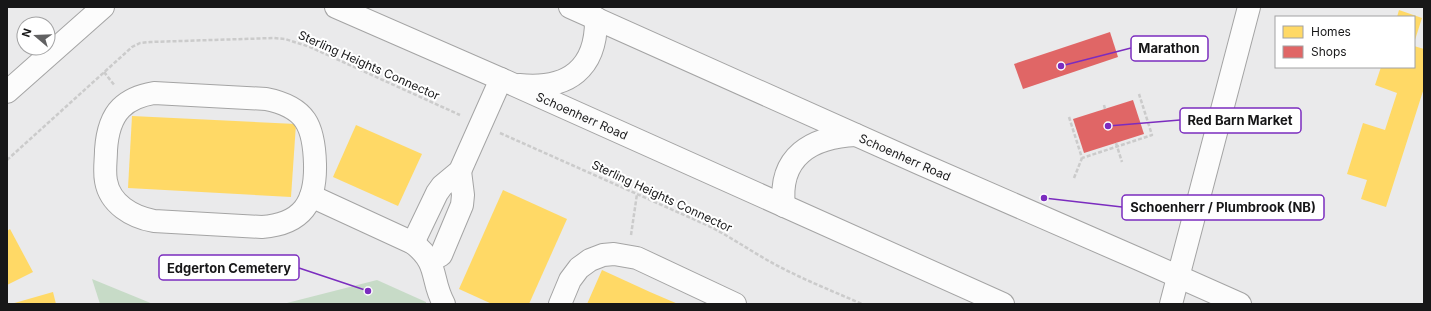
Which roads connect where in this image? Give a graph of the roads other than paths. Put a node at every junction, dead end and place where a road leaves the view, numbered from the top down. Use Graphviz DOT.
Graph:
graph roads {
  1 [pos="103,7"];
  2 [pos="336,7"];
  3 [pos="570,7"];
  4 [pos="1249,7"];
  5 [pos="596,18"];
  6 [pos="506,82"];
  7 [pos="7,92"];
  8 [pos="858,135"];
  9 [pos="460,172"];
  10 [pos="312,196"];
  11 [pos="784,206"];
  12 [pos="413,243"];
  13 [pos="430,261"];
  14 [pos="1178,276"];
  15 [pos="444,304"];
  16 [pos="560,304"];
  17 [pos="735,304"];
  18 [pos="1003,304"];
  19 [pos="1171,304"];
  20 [pos="1240,304"];
  1 -- 7 [label="main road"];
  2 -- 6 [label="main road, Schoenherr Road"];
  3 -- 5 [label="main road, Schoenherr Road"];
  4 -- 14 [label="main road"];
  5 -- 6 [label="main road"];
  5 -- 8 [label="main road, Schoenherr Road"];
  6 -- 9 [label="main road"];
  6 -- 11 [label="main road, Schoenherr Road"];
  8 -- 11 [label="main road"];
  8 -- 14 [label="main road, Schoenherr Road"];
  9 -- 12 [label="main road"];
  9 -- 13 [label="main road"];
  10 -- 10 [label="main road"];
  10 -- 12 [label="main road"];
  11 -- 18 [label="main road, Schoenherr Road"];
  12 -- 13 [label="main road"];
  13 -- 15 [label="main road"];
  14 -- 19 [label="main road"];
  14 -- 20 [label="main road, Schoenherr Road"];
  16 -- 17 [label="main road"];
}
